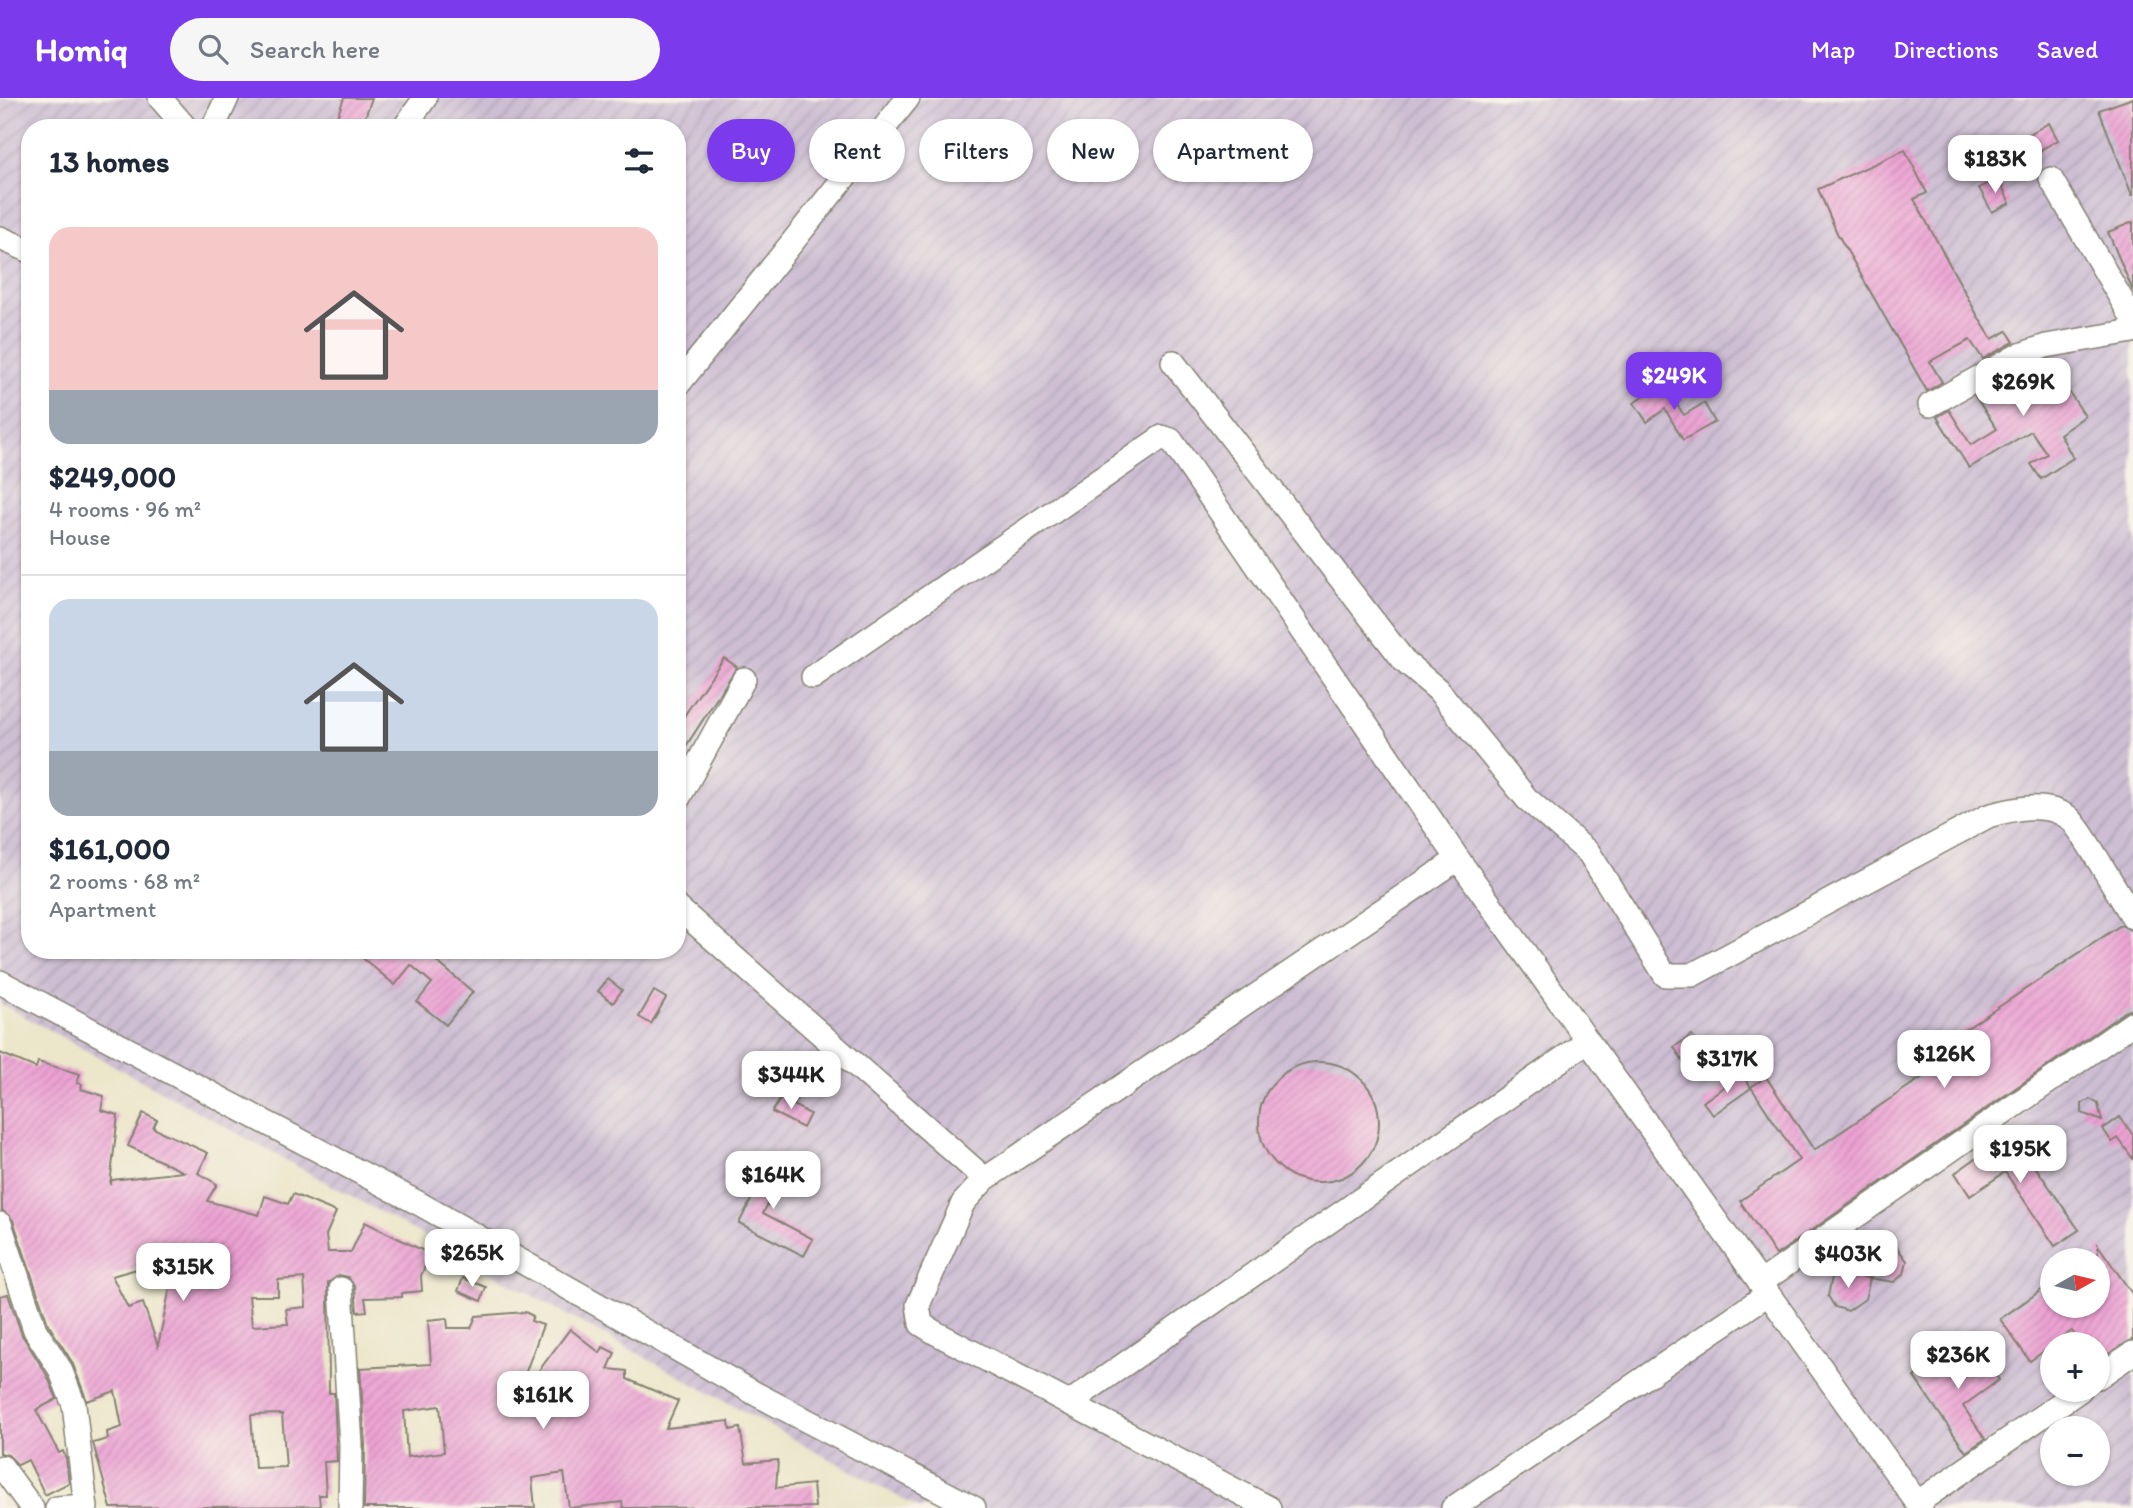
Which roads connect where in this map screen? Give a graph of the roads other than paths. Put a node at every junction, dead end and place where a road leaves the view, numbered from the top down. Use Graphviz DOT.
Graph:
graph roads {
  1 [pos="160,98"];
  2 [pos="227,98"];
  3 [pos="425,98"];
  4 [pos="908,98"];
  5 [pos="178,119"];
  6 [pos="217,119"];
  7 [pos="410,119"];
  8 [pos="2051,179"];
  9 [pos="0,238"];
  10 [pos="21,247"];
  11 [pos="2133,319"];
  12 [pos="2133,331"];
  13 [pos="1173,362"];
  14 [pos="686,375"];
  15 [pos="1930,405"];
  16 [pos="813,677"];
  17 [pos="744,679"];
  18 [pos="686,785"];
  19 [pos="1458,859"];
  20 [pos="686,915"];
  21 [pos="2133,917"];
  22 [pos="0,982"];
  23 [pos="2133,1023"];
  24 [pos="1587,1041"];
  25 [pos="985,1180"];
  26 [pos="0,1224"];
  27 [pos="341,1289"];
  28 [pos="1764,1289"];
  29 [pos="2133,1353"];
  30 [pos="2110,1369"];
  31 [pos="2063,1402"];
  32 [pos="1069,1403"];
  33 [pos="2,1467"];
  34 [pos="1919,1506"];
  35 [pos="85,1507"];
  36 [pos="32,1508"];
  37 [pos="57,1508"];
  38 [pos="350,1508"];
  39 [pos="974,1508"];
  40 [pos="1269,1508"];
  41 [pos="1452,1508"];
  1 -- 5 [label="street"];
  2 -- 6 [label="street"];
  3 -- 7 [label="street"];
  4 -- 14 [label="street"];
  8 -- 11 [label="street"];
  9 -- 10 [label="street"];
  12 -- 15 [label="street"];
  13 -- 21 [label="street"];
  16 -- 19 [label="street"];
  17 -- 18 [label="street"];
  19 -- 24 [label="street"];
  19 -- 25 [label="street"];
  20 -- 25 [label="street"];
  22 -- 39 [label="street"];
  23 -- 28 [label="street"];
  24 -- 28 [label="street"];
  24 -- 32 [label="street"];
  25 -- 32 [label="street"];
  26 -- 35 [label="street"];
  27 -- 38 [label="street"];
  28 -- 34 [label="street"];
  28 -- 41 [label="street"];
  29 -- 30 [label="street"];
  31 -- 34 [label="street"];
  32 -- 40 [label="street"];
  33 -- 36 [label="street"];
  35 -- 37 [label="street"];
}
